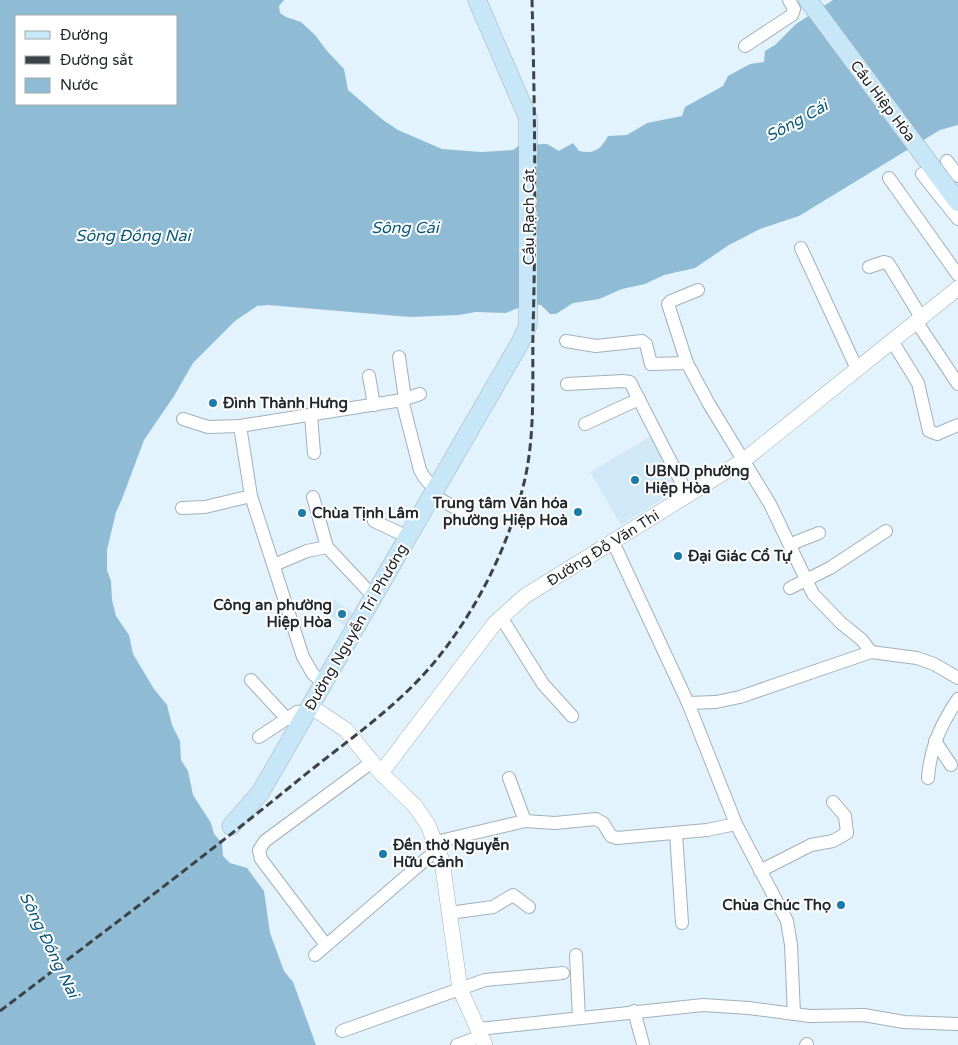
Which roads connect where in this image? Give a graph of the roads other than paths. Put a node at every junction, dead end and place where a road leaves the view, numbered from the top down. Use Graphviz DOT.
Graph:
graph roads {
  1 [pos="477,0"];
  2 [pos="790,0"];
  3 [pos="808,0"];
  4 [pos="745,46"];
  5 [pos="947,161"];
  6 [pos="922,174"];
  7 [pos="958,176"];
  8 [pos="888,178"];
  9 [pos="958,202"];
  10 [pos="958,219"];
  11 [pos="801,248"];
  12 [pos="869,267"];
  13 [pos="958,275"];
  14 [pos="958,288"];
  15 [pos="698,290"];
  16 [pos="529,315"];
  17 [pos="918,319"];
  18 [pos="566,341"];
  19 [pos="892,341"];
  20 [pos="399,357"];
  21 [pos="687,363"];
  22 [pos="856,369"];
  23 [pos="369,376"];
  24 [pos="567,384"];
  25 [pos="958,384"];
  26 [pos="420,394"];
  27 [pos="639,399"];
  28 [pos="403,400"];
  29 [pos="374,405"];
  30 [pos="311,415"];
  31 [pos="183,419"];
  32 [pos="585,424"];
  33 [pos="958,424"];
  34 [pos="240,426"];
  35 [pos="314,453"];
  36 [pos="744,460"];
  37 [pos="434,492"];
  38 [pos="688,495"];
  39 [pos="251,496"];
  40 [pos="313,497"];
  41 [pos="182,508"];
  42 [pos="463,512"];
  43 [pos="374,521"];
  44 [pos="886,531"];
  45 [pos="819,532"];
  46 [pos="408,537"];
  47 [pos="613,542"];
  48 [pos="791,544"];
  49 [pos="327,547"];
  50 [pos="274,565"];
  51 [pos="807,581"];
  52 [pos="790,588"];
  53 [pos="374,596"];
  54 [pos="501,617"];
  55 [pos="871,652"];
  56 [pos="958,678"];
  57 [pos="251,680"];
  58 [pos="323,683"];
  59 [pos="958,699"];
  60 [pos="688,703"];
  61 [pos="308,708"];
  62 [pos="572,716"];
  63 [pos="288,719"];
  64 [pos="259,737"];
  65 [pos="935,741"];
  66 [pos="951,765"];
  67 [pos="377,767"];
  68 [pos="508,778"];
  69 [pos="928,778"];
  70 [pos="833,802"];
  71 [pos="526,821"];
  72 [pos="230,824"];
  73 [pos="736,824"];
  74 [pos="676,833"];
  75 [pos="440,845"];
  76 [pos="760,871"];
  77 [pos="528,907"];
  78 [pos="449,913"];
  79 [pos="682,923"];
  80 [pos="326,945"];
  81 [pos="315,954"];
  82 [pos="576,955"];
  83 [pos="563,974"];
  84 [pos="460,990"];
  85 [pos="634,1011"];
  86 [pos="794,1014"];
  87 [pos="579,1018"];
  88 [pos="958,1024"];
  89 [pos="342,1031"];
  90 [pos="482,1037"];
  91 [pos="643,1044"];
  92 [pos="457,1045"];
  1 -- 16 [label="main road, Cầu Rạch Cát"];
  2 -- 4 [label="street"];
  3 -- 9 [label="main road, Cầu Hiệp Hòa"];
  5 -- 7 [label="street"];
  6 -- 10 [label="street"];
  8 -- 13 [label="street"];
  11 -- 22 [label="street"];
  12 -- 17 [label="street"];
  14 -- 17 [label="street, Đường Đỗ Văn Thi"];
  15 -- 21 [label="street"];
  16 -- 37 [label="main road, Đường Nguyễn Tri Phương"];
  17 -- 19 [label="street, Đường Đỗ Văn Thi"];
  17 -- 25 [label="street"];
  18 -- 21 [label="street"];
  19 -- 22 [label="street, Đường Đỗ Văn Thi"];
  19 -- 33 [label="street"];
  20 -- 28 [label="street"];
  21 -- 36 [label="street"];
  22 -- 36 [label="street, Đường Đỗ Văn Thi"];
  23 -- 29 [label="street"];
  24 -- 27 [label="street"];
  26 -- 28 [label="street"];
  27 -- 32 [label="street"];
  27 -- 38 [label="street"];
  28 -- 29 [label="street"];
  28 -- 37 [label="street"];
  29 -- 30 [label="street"];
  30 -- 34 [label="street"];
  30 -- 35 [label="street"];
  31 -- 34 [label="street"];
  34 -- 39 [label="street"];
  36 -- 38 [label="street, Đường Đỗ Văn Thi"];
  36 -- 48 [label="street"];
  37 -- 42 [label="street"];
  37 -- 46 [label="main road, Đường Nguyễn Tri Phương"];
  38 -- 47 [label="street, Đường Đỗ Văn Thi"];
  39 -- 41 [label="street"];
  39 -- 50 [label="street"];
  40 -- 49 [label="street"];
  43 -- 46 [label="street"];
  44 -- 51 [label="street"];
  45 -- 48 [label="street"];
  46 -- 53 [label="main road, Đường Nguyễn Tri Phương"];
  47 -- 54 [label="street, Đường Đỗ Văn Thi"];
  47 -- 60 [label="street"];
  48 -- 51 [label="street"];
  49 -- 50 [label="street"];
  49 -- 53 [label="street"];
  50 -- 58 [label="street"];
  51 -- 52 [label="street"];
  51 -- 55 [label="street"];
  53 -- 58 [label="main road, Đường Nguyễn Tri Phương"];
  54 -- 62 [label="street"];
  54 -- 67 [label="street, Đường Đỗ Văn Thi"];
  55 -- 56 [label="street"];
  55 -- 60 [label="street"];
  57 -- 63 [label="street"];
  58 -- 61 [label="main road, Đường Nguyễn Tri Phương"];
  59 -- 65 [label="street"];
  60 -- 73 [label="street"];
  61 -- 63 [label="street"];
  61 -- 67 [label="street"];
  61 -- 72 [label="main road, Đường Nguyễn Tri Phương"];
  63 -- 64 [label="street"];
  65 -- 66 [label="street"];
  65 -- 69 [label="street"];
  67 -- 75 [label="street"];
  67 -- 80 [label="street"];
  68 -- 71 [label="street"];
  70 -- 76 [label="street"];
  71 -- 74 [label="street"];
  71 -- 75 [label="street"];
  73 -- 74 [label="street"];
  73 -- 76 [label="street"];
  74 -- 79 [label="street"];
  75 -- 78 [label="street"];
  75 -- 80 [label="street"];
  76 -- 86 [label="street"];
  77 -- 78 [label="street"];
  78 -- 84 [label="street"];
  80 -- 81 [label="street"];
  82 -- 87 [label="street"];
  83 -- 84 [label="street"];
  84 -- 89 [label="street"];
  84 -- 90 [label="street"];
  85 -- 86 [label="street"];
  85 -- 87 [label="street"];
  85 -- 91 [label="street"];
  86 -- 88 [label="street"];
  87 -- 90 [label="street"];
  90 -- 92 [label="street"];
}
